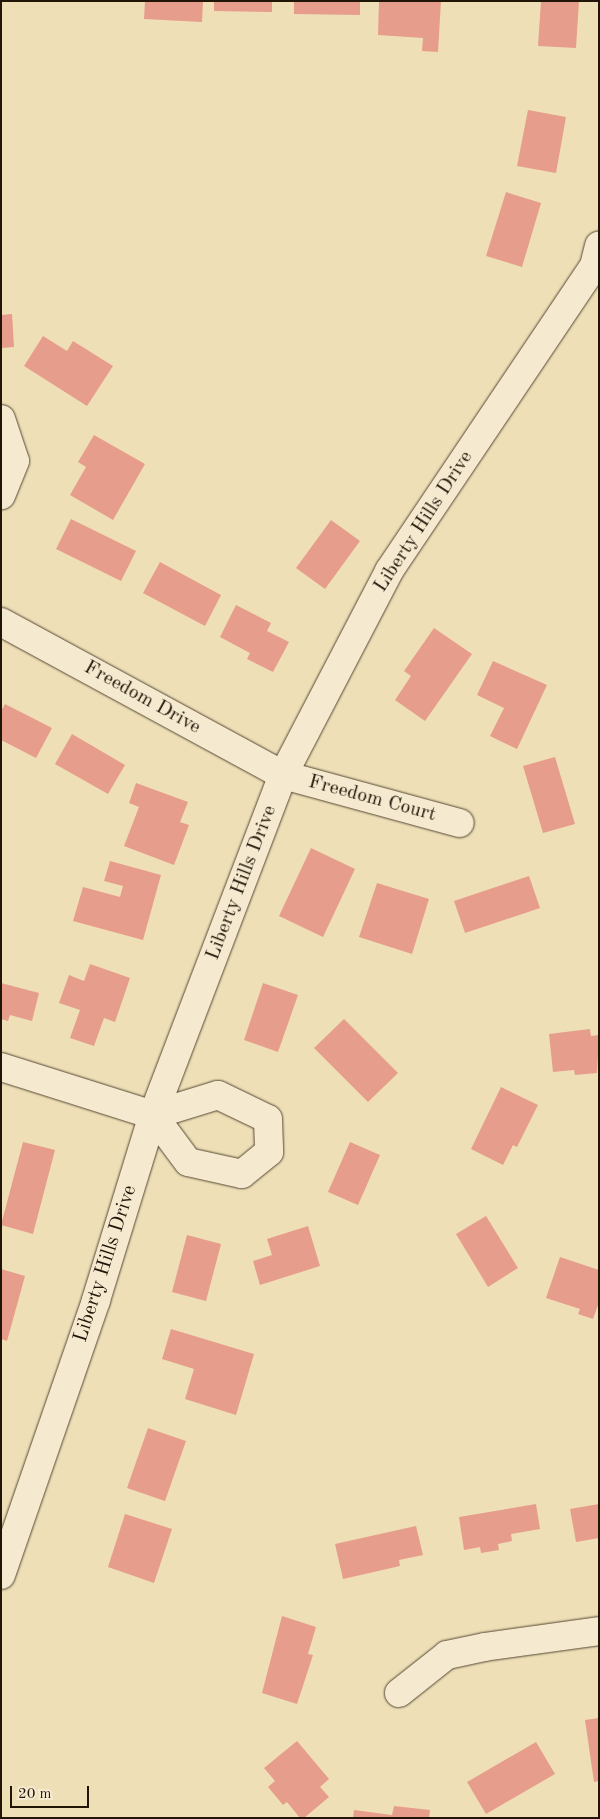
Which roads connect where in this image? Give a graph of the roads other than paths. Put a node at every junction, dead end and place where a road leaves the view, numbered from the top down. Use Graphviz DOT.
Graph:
graph roads {
  1 [pos="599,246"];
  2 [pos="1,419"];
  3 [pos="1,495"];
  4 [pos="1,622"];
  5 [pos="283,775"];
  6 [pos="460,823"];
  7 [pos="1,1067"];
  8 [pos="153,1115"];
  9 [pos="1,1575"];
  10 [pos="599,1631"];
  11 [pos="400,1693"];
  1 -- 5 [label="street, Liberty Hills Drive"];
  2 -- 3 [label="street"];
  4 -- 5 [label="street, Freedom Drive"];
  5 -- 6 [label="street, Freedom Court"];
  5 -- 8 [label="street, Liberty Hills Drive"];
  7 -- 8 [label="street"];
  8 -- 9 [label="street, Liberty Hills Drive"];
  10 -- 11 [label="street"];
}
